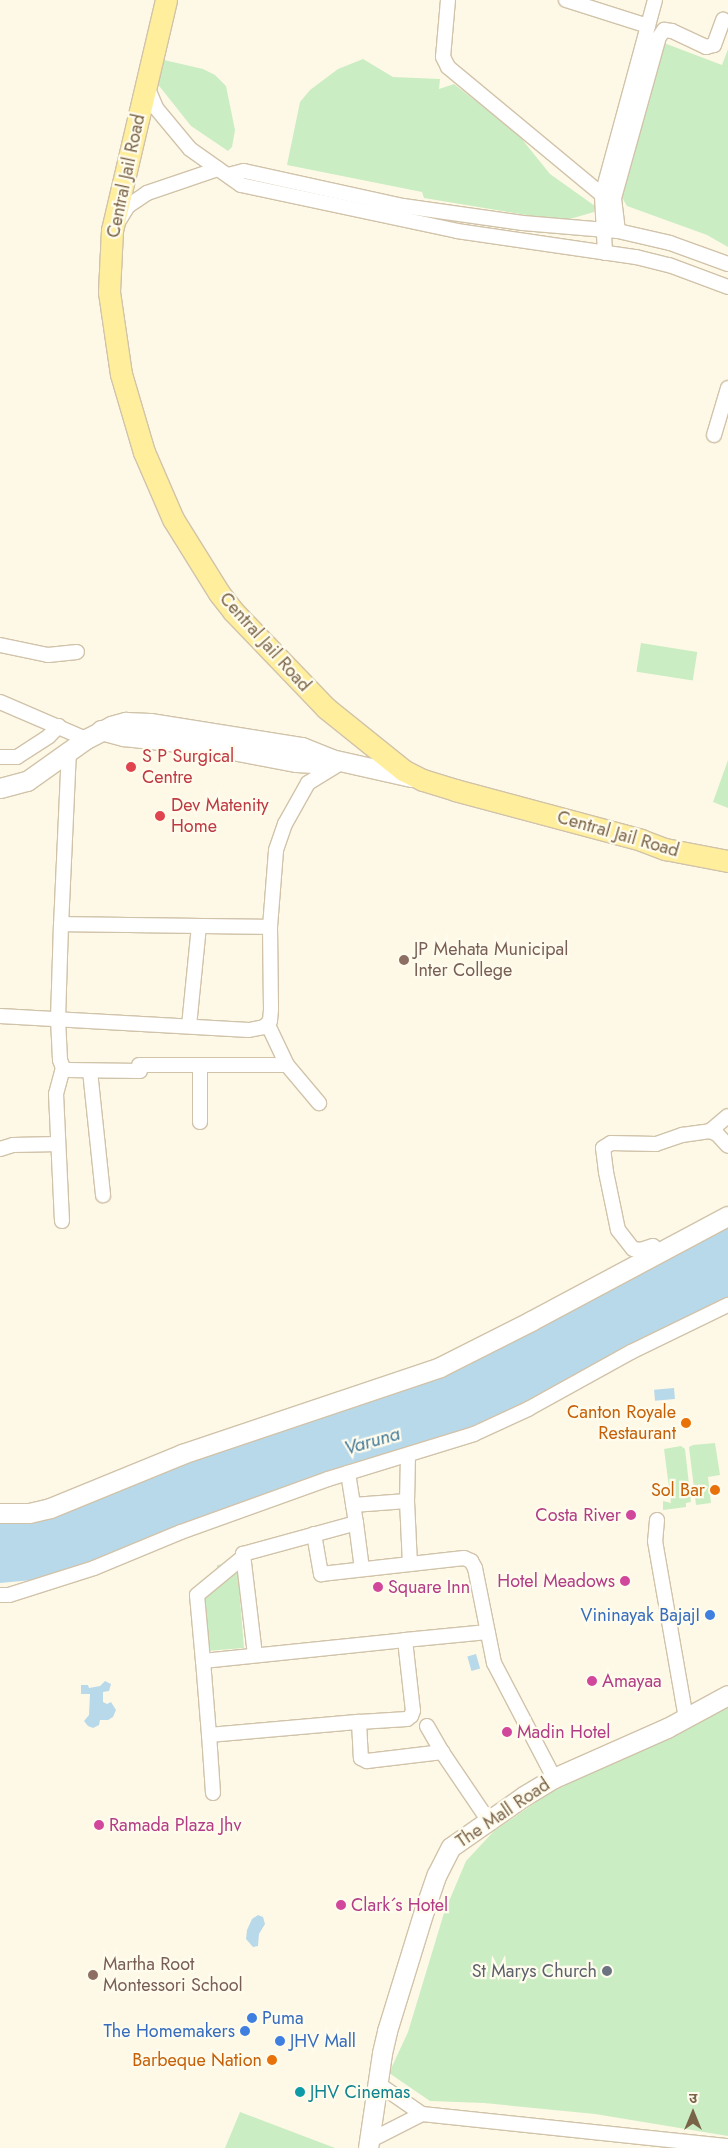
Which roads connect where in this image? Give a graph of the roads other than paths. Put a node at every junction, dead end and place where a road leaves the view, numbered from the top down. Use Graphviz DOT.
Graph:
graph roads {
  1 [pos="166,0"];
  2 [pos="448,0"];
  3 [pos="566,0"];
  4 [pos="655,0"];
  5 [pos="723,20"];
  6 [pos="648,26"];
  7 [pos="146,83"];
  8 [pos="223,172"];
  9 [pos="602,195"];
  10 [pos="112,230"];
  11 [pos="611,231"];
  12 [pos="605,253"];
  13 [pos="728,264"];
  14 [pos="728,287"];
  15 [pos="728,388"];
  16 [pos="714,435"];
  17 [pos="0,645"];
  18 [pos="77,652"];
  19 [pos="0,702"];
  20 [pos="59,726"];
  21 [pos="94,735"];
  22 [pos="69,750"];
  23 [pos="0,757"];
  24 [pos="337,760"];
  25 [pos="422,780"];
  26 [pos="0,788"];
  27 [pos="641,840"];
  28 [pos="728,848"];
  29 [pos="728,861"];
  30 [pos="61,924"];
  31 [pos="199,926"];
  32 [pos="270,927"];
  33 [pos="0,1016"];
  34 [pos="58,1019"];
  35 [pos="268,1025"];
  36 [pos="189,1026"];
  37 [pos="287,1065"];
  38 [pos="200,1066"];
  39 [pos="63,1068"];
  40 [pos="90,1071"];
  41 [pos="319,1103"];
  42 [pos="728,1116"];
  43 [pos="200,1122"];
  44 [pos="710,1131"];
  45 [pos="58,1144"];
  46 [pos="728,1146"];
  47 [pos="0,1149"];
  48 [pos="103,1195"];
  49 [pos="728,1216"];
  50 [pos="62,1221"];
  51 [pos="659,1253"];
  52 [pos="728,1305"];
  53 [pos="408,1455"];
  54 [pos="348,1473"];
  55 [pos="407,1501"];
  56 [pos="353,1505"];
  57 [pos="0,1513"];
  58 [pos="657,1520"];
  59 [pos="356,1523"];
  60 [pos="314,1534"];
  61 [pos="242,1558"];
  62 [pos="410,1564"];
  63 [pos="362,1569"];
  64 [pos="0,1595"];
  65 [pos="488,1632"];
  66 [pos="405,1640"];
  67 [pos="255,1655"];
  68 [pos="203,1661"];
  69 [pos="728,1695"];
  70 [pos="686,1718"];
  71 [pos="359,1722"];
  72 [pos="427,1726"];
  73 [pos="209,1735"];
  74 [pos="442,1752"];
  75 [pos="554,1778"];
  76 [pos="213,1794"];
  77 [pos="488,1820"];
  78 [pos="377,2082"];
  79 [pos="422,2114"];
  80 [pos="369,2145"];
  81 [pos="728,2146"];
  1 -- 7 [label="main road, Central Jail Road"];
  2 -- 9 [label="street"];
  3 -- 6 [label="street"];
  4 -- 6 [label="street"];
  5 -- 11 [label="street"];
  6 -- 9 [label="street"];
  7 -- 8 [label="street"];
  7 -- 10 [label="main road, Central Jail Road"];
  8 -- 10 [label="street"];
  8 -- 11 [label="street"];
  8 -- 12 [label="street"];
  9 -- 11 [label="street"];
  10 -- 25 [label="main road, Central Jail Road"];
  11 -- 12 [label="street"];
  11 -- 13 [label="street"];
  12 -- 14 [label="street"];
  15 -- 16 [label="street"];
  17 -- 18 [label="street"];
  19 -- 20 [label="street"];
  20 -- 21 [label="street"];
  20 -- 23 [label="street"];
  21 -- 22 [label="street"];
  21 -- 24 [label="street"];
  22 -- 26 [label="street"];
  22 -- 30 [label="street"];
  24 -- 25 [label="street, Central Jail Road"];
  24 -- 32 [label="street"];
  25 -- 27 [label="main road, Central Jail Road"];
  27 -- 28 [label="main road"];
  27 -- 29 [label="main road, Central Jail Road"];
  30 -- 31 [label="street"];
  30 -- 34 [label="street"];
  31 -- 32 [label="street"];
  31 -- 36 [label="street"];
  32 -- 35 [label="street"];
  33 -- 34 [label="street"];
  34 -- 36 [label="street"];
  34 -- 39 [label="street"];
  35 -- 36 [label="street"];
  35 -- 37 [label="street"];
  37 -- 38 [label="street"];
  37 -- 41 [label="street"];
  38 -- 40 [label="street"];
  38 -- 43 [label="street"];
  39 -- 40 [label="street"];
  39 -- 45 [label="street"];
  40 -- 48 [label="street"];
  42 -- 44 [label="street"];
  44 -- 46 [label="street"];
  44 -- 51 [label="street"];
  45 -- 47 [label="street"];
  45 -- 50 [label="street"];
  49 -- 51 [label="street"];
  51 -- 57 [label="street"];
  52 -- 53 [label="street"];
  53 -- 54 [label="street"];
  53 -- 55 [label="street"];
  54 -- 56 [label="street"];
  54 -- 64 [label="street"];
  55 -- 56 [label="street"];
  55 -- 62 [label="street"];
  56 -- 59 [label="street"];
  58 -- 70 [label="street"];
  59 -- 60 [label="street"];
  59 -- 63 [label="street"];
  60 -- 61 [label="street"];
  60 -- 63 [label="street"];
  61 -- 67 [label="street"];
  61 -- 68 [label="street"];
  62 -- 63 [label="street"];
  62 -- 65 [label="street"];
  65 -- 66 [label="street"];
  65 -- 75 [label="street"];
  66 -- 67 [label="street"];
  66 -- 71 [label="street"];
  67 -- 68 [label="street"];
  68 -- 73 [label="street"];
  69 -- 70 [label="street, The Mall Road"];
  70 -- 75 [label="street, The Mall Road"];
  71 -- 73 [label="street"];
  71 -- 74 [label="street"];
  72 -- 74 [label="street"];
  73 -- 76 [label="street"];
  74 -- 77 [label="street"];
  75 -- 77 [label="street, The Mall Road"];
  77 -- 78 [label="street, The Mall Road"];
  78 -- 79 [label="street"];
  78 -- 80 [label="street, The Mall Road"];
  79 -- 80 [label="street"];
  79 -- 81 [label="street"];
}
